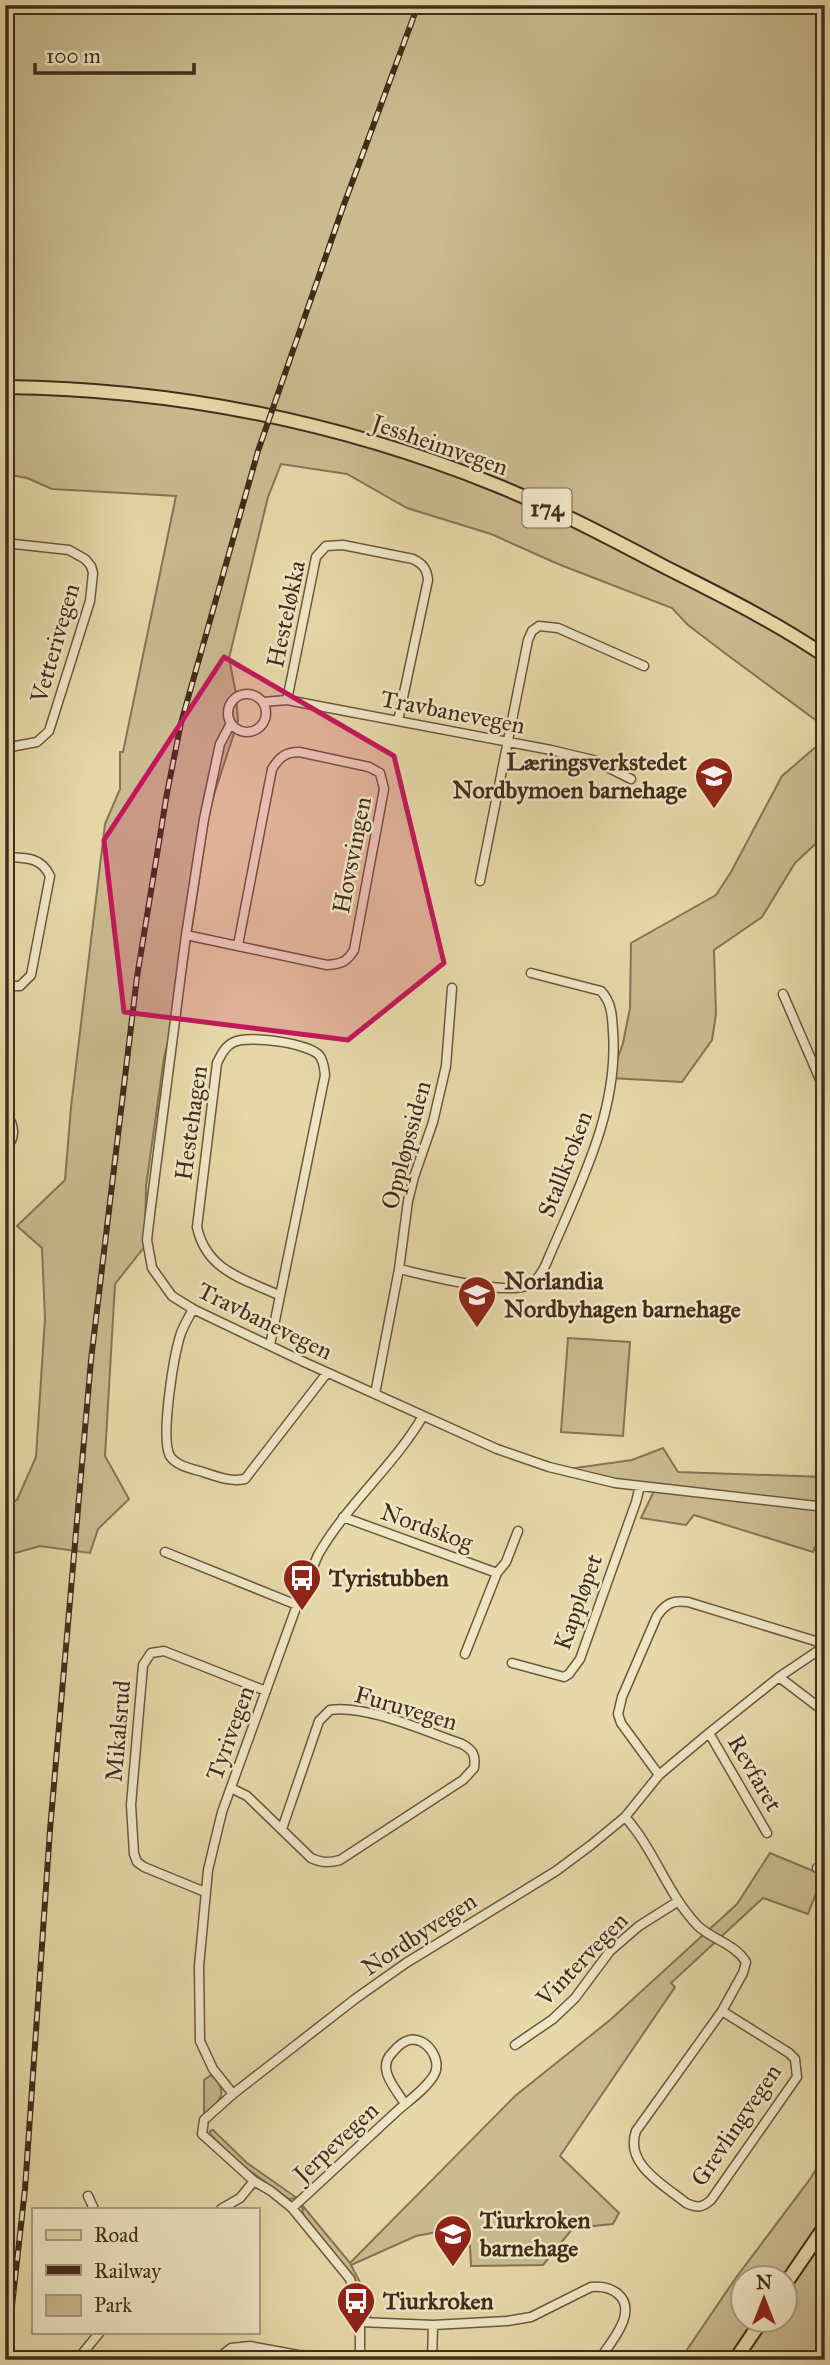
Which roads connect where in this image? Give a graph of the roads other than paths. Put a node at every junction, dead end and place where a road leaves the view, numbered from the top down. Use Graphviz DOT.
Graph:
graph roads {
  1 [pos="5,387"];
  2 [pos="5,543"];
  3 [pos="825,656"];
  4 [pos="644,666"];
  5 [pos="287,701"];
  6 [pos="263,702"];
  7 [pos="398,721"];
  8 [pos="231,723"];
  9 [pos="507,742"];
  10 [pos="5,748"];
  11 [pos="631,779"];
  12 [pos="5,857"];
  13 [pos="480,881"];
  14 [pos="186,935"];
  15 [pos="238,945"];
  16 [pos="531,973"];
  17 [pos="5,986"];
  18 [pos="452,988"];
  19 [pos="783,994"];
  20 [pos="825,1091"];
  21 [pos="5,1112"];
  22 [pos="5,1149"];
  23 [pos="399,1269"];
  24 [pos="279,1295"];
  25 [pos="193,1309"];
  26 [pos="270,1345"];
  27 [pos="327,1373"];
  28 [pos="375,1394"];
  29 [pos="423,1416"];
  30 [pos="639,1486"];
  31 [pos="825,1491"];
  32 [pos="824,1507"];
  33 [pos="343,1517"];
  34 [pos="518,1531"];
  35 [pos="165,1552"];
  36 [pos="497,1573"];
  37 [pos="297,1605"];
  38 [pos="825,1645"];
  39 [pos="465,1654"];
  40 [pos="512,1663"];
  41 [pos="779,1677"];
  42 [pos="266,1691"];
  43 [pos="825,1712"];
  44 [pos="709,1732"];
  45 [pos="659,1775"];
  46 [pos="230,1788"];
  47 [pos="625,1817"];
  48 [pos="282,1829"];
  49 [pos="767,1833"];
  50 [pos="205,1892"];
  51 [pos="677,1902"];
  52 [pos="722,2011"];
  53 [pos="515,2045"];
  54 [pos="233,2094"];
  55 [pos="405,2104"];
  56 [pos="254,2181"];
  57 [pos="88,2196"];
  58 [pos="94,2208"];
  59 [pos="223,2208"];
  60 [pos="292,2208"];
  61 [pos="825,2226"];
  62 [pos="798,2266"];
  63 [pos="360,2322"];
  64 [pos="433,2325"];
  65 [pos="98,2334"];
  66 [pos="752,2334"];
  67 [pos="298,2357"];
  68 [pos="360,2359"];
  69 [pos="77,2360"];
  70 [pos="216,2360"];
  71 [pos="432,2360"];
  72 [pos="599,2360"];
  73 [pos="735,2360"];
  1 -- 3 [label="main road, Jessheimvegen / 174"];
  2 -- 10 [label="street, Vetterivegen"];
  4 -- 9 [label="street"];
  5 -- 6 [label="street, Travbanevegen"];
  5 -- 7 [label="street, Travbanevegen"];
  5 -- 7 [label="street, Hesteløkka"];
  6 -- 8 [label="street"];
  6 -- 8 [label="street"];
  7 -- 9 [label="street, Travbanevegen"];
  8 -- 14 [label="street, Travbanevegen"];
  9 -- 11 [label="street, Travbanevegen"];
  9 -- 13 [label="street"];
  12 -- 17 [label="street"];
  14 -- 15 [label="street, Hovsvingen"];
  14 -- 25 [label="street, Travbanevegen"];
  15 -- 15 [label="street, Hovsvingen"];
  16 -- 23 [label="street, Stallkroken"];
  18 -- 23 [label="street, Oppløpssiden"];
  19 -- 20 [label="street"];
  21 -- 22 [label="street"];
  23 -- 28 [label="street, Oppløpssiden"];
  24 -- 24 [label="street, Hestehagen"];
  24 -- 26 [label="street, Hestehagen"];
  25 -- 26 [label="street, Travbanevegen"];
  25 -- 27 [label="street"];
  26 -- 27 [label="street, Travbanevegen"];
  27 -- 28 [label="street, Travbanevegen"];
  28 -- 29 [label="street, Travbanevegen"];
  29 -- 30 [label="street, Travbanevegen"];
  29 -- 33 [label="street, Tyrivegen"];
  30 -- 32 [label="street, Travbanevegen"];
  30 -- 40 [label="street, Kappløpet"];
  31 -- 32 [label="street"];
  33 -- 36 [label="street, Nordskog"];
  33 -- 37 [label="street, Tyrivegen"];
  34 -- 36 [label="street, Nordskog"];
  35 -- 37 [label="street"];
  36 -- 39 [label="street, Nordskog"];
  37 -- 42 [label="street, Tyrivegen"];
  38 -- 41 [label="street, Nordbyvegen"];
  38 -- 45 [label="street, Nordbyvegen"];
  41 -- 43 [label="street"];
  41 -- 44 [label="street, Nordbyvegen"];
  42 -- 46 [label="street, Tyrivegen"];
  42 -- 50 [label="street, Mikalsrud"];
  44 -- 45 [label="street, Nordbyvegen"];
  44 -- 49 [label="street, Revfaret"];
  45 -- 47 [label="street, Nordbyvegen"];
  46 -- 48 [label="street, Furuvegen"];
  46 -- 50 [label="street, Tyrivegen"];
  47 -- 51 [label="street"];
  47 -- 54 [label="street, Nordbyvegen"];
  48 -- 48 [label="street, Furuvegen"];
  50 -- 54 [label="street, Tyrivegen"];
  51 -- 52 [label="street, Grevlingvegen"];
  51 -- 53 [label="street, Vintervegen"];
  52 -- 52 [label="street, Grevlingvegen"];
  54 -- 56 [label="street, Nordbyvegen"];
  55 -- 55 [label="street, Jerpevegen"];
  55 -- 60 [label="street, Jerpevegen"];
  56 -- 59 [label="street"];
  56 -- 60 [label="street"];
  57 -- 58 [label="street"];
  60 -- 63 [label="street"];
  61 -- 62 [label="main road"];
  63 -- 64 [label="street"];
  63 -- 68 [label="street"];
  64 -- 71 [label="street"];
  64 -- 72 [label="street"];
  65 -- 69 [label="street"];
  66 -- 73 [label="main road"];
  67 -- 68 [label="street"];
  67 -- 70 [label="street"];
}
